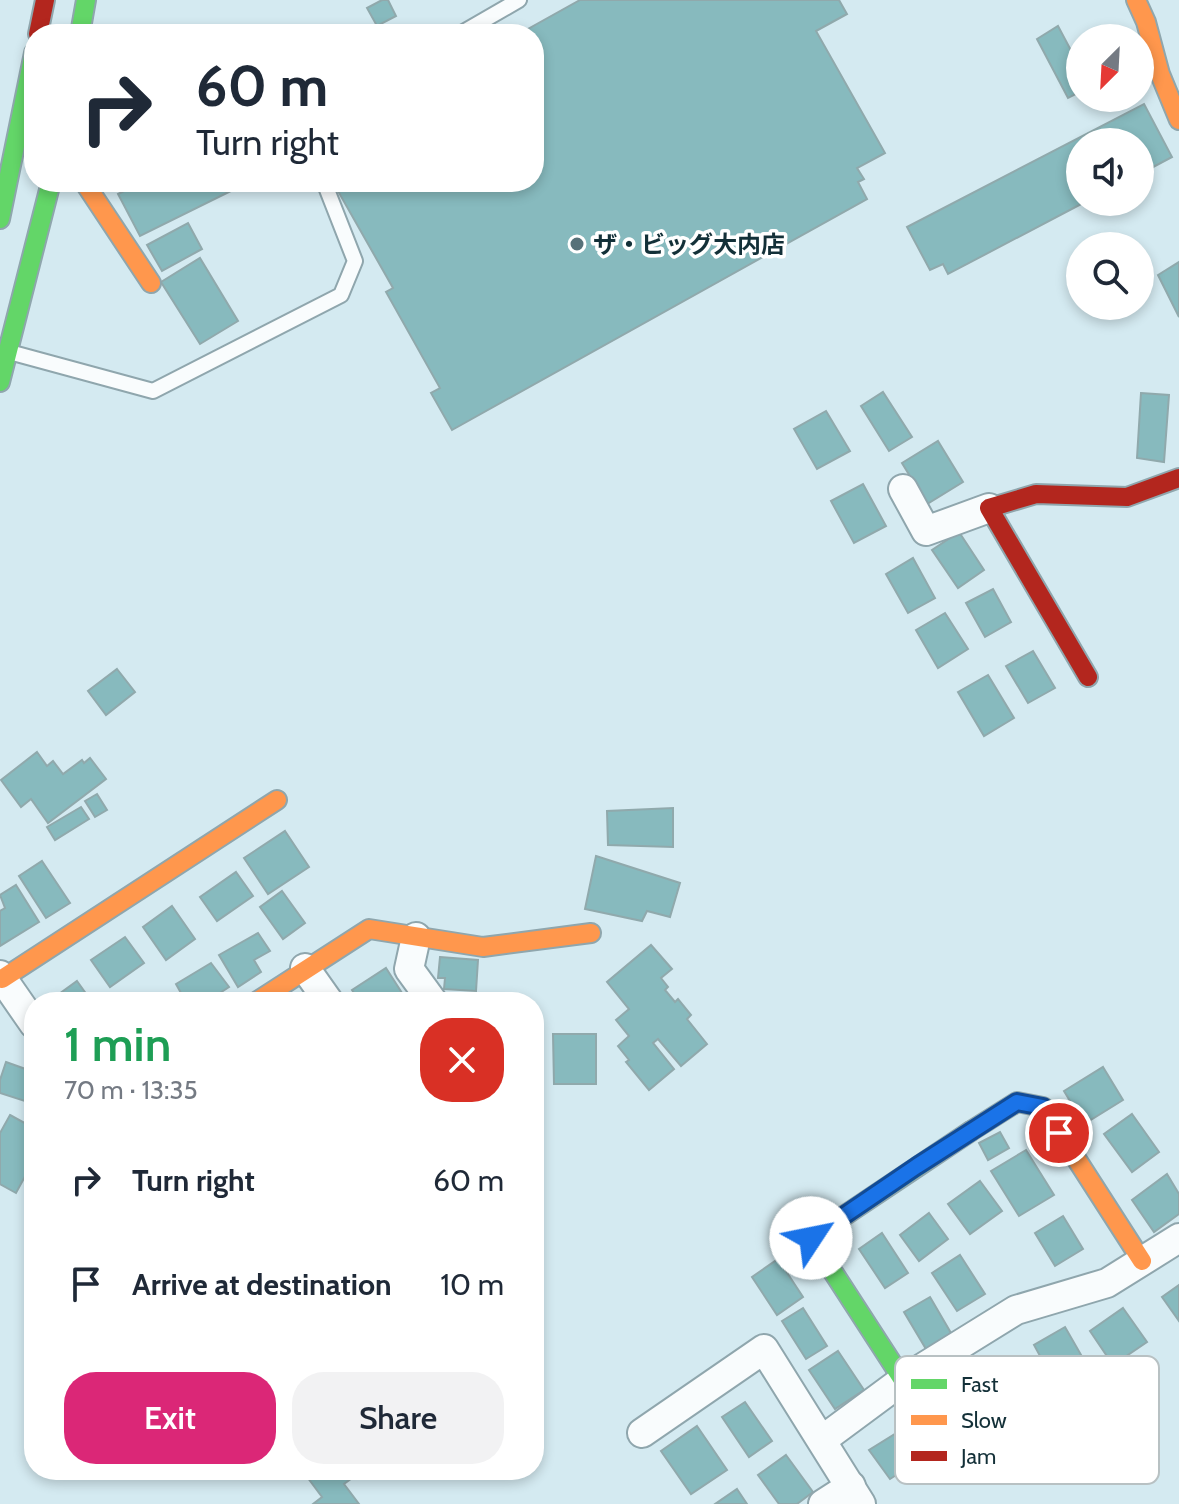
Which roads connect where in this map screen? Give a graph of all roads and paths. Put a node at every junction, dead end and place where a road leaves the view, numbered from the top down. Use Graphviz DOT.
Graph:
graph roads {
  1 [pos="45,0"];
  2 [pos="86,0"];
  3 [pos="519,0"];
  4 [pos="1136,0"];
  5 [pos="40,24"];
  6 [pos="82,24"];
  7 [pos="477,24"];
  8 [pos="1169,73"];
  9 [pos="24,102"];
  10 [pos="1179,120"];
  11 [pos="49,192"];
  12 [pos="91,192"];
  13 [pos="328,192"];
  14 [pos="0,219"];
  15 [pos="151,283"];
  16 [pos="9,352"];
  17 [pos="0,382"];
  18 [pos="1179,478"];
  19 [pos="903,489"];
  20 [pos="989,508"];
  21 [pos="1088,677"];
  22 [pos="277,800"];
  23 [pos="591,933"];
  24 [pos="416,937"];
  25 [pos="305,968"];
  26 [pos="1,977"];
  27 [pos="270,992"];
  28 [pos="322,992"];
  29 [pos="426,992"];
  30 [pos="24,1010"];
  31 [pos="1179,1238"];
  32 [pos="1142,1261"];
  33 [pos="942,1356"];
  34 [pos="895,1368"];
  35 [pos="895,1386"];
  36 [pos="642,1433"];
  37 [pos="822,1440"];
  38 [pos="856,1495"];
  39 [pos="823,1504"];
  1 -- 5 [label="main road"];
  2 -- 6 [label="main road"];
  3 -- 7 [label="lane"];
  4 -- 8 [label="main road"];
  8 -- 10 [label="main road"];
  9 -- 14 [label="main road"];
  11 -- 16 [label="main road"];
  12 -- 15 [label="main road"];
  13 -- 16 [label="lane"];
  16 -- 17 [label="main road"];
  18 -- 20 [label="main road"];
  19 -- 20 [label="street"];
  20 -- 21 [label="main road"];
  22 -- 26 [label="main road"];
  23 -- 24 [label="main road"];
  24 -- 25 [label="main road"];
  24 -- 29 [label="street"];
  25 -- 27 [label="main road"];
  25 -- 28 [label="street"];
  26 -- 30 [label="street"];
  31 -- 32 [label="street"];
  32 -- 33 [label="street"];
  32 -- 34 [label="main road"];
  35 -- 37 [label="street"];
  36 -- 37 [label="street"];
  37 -- 38 [label="street"];
  38 -- 39 [label="street"];
}
